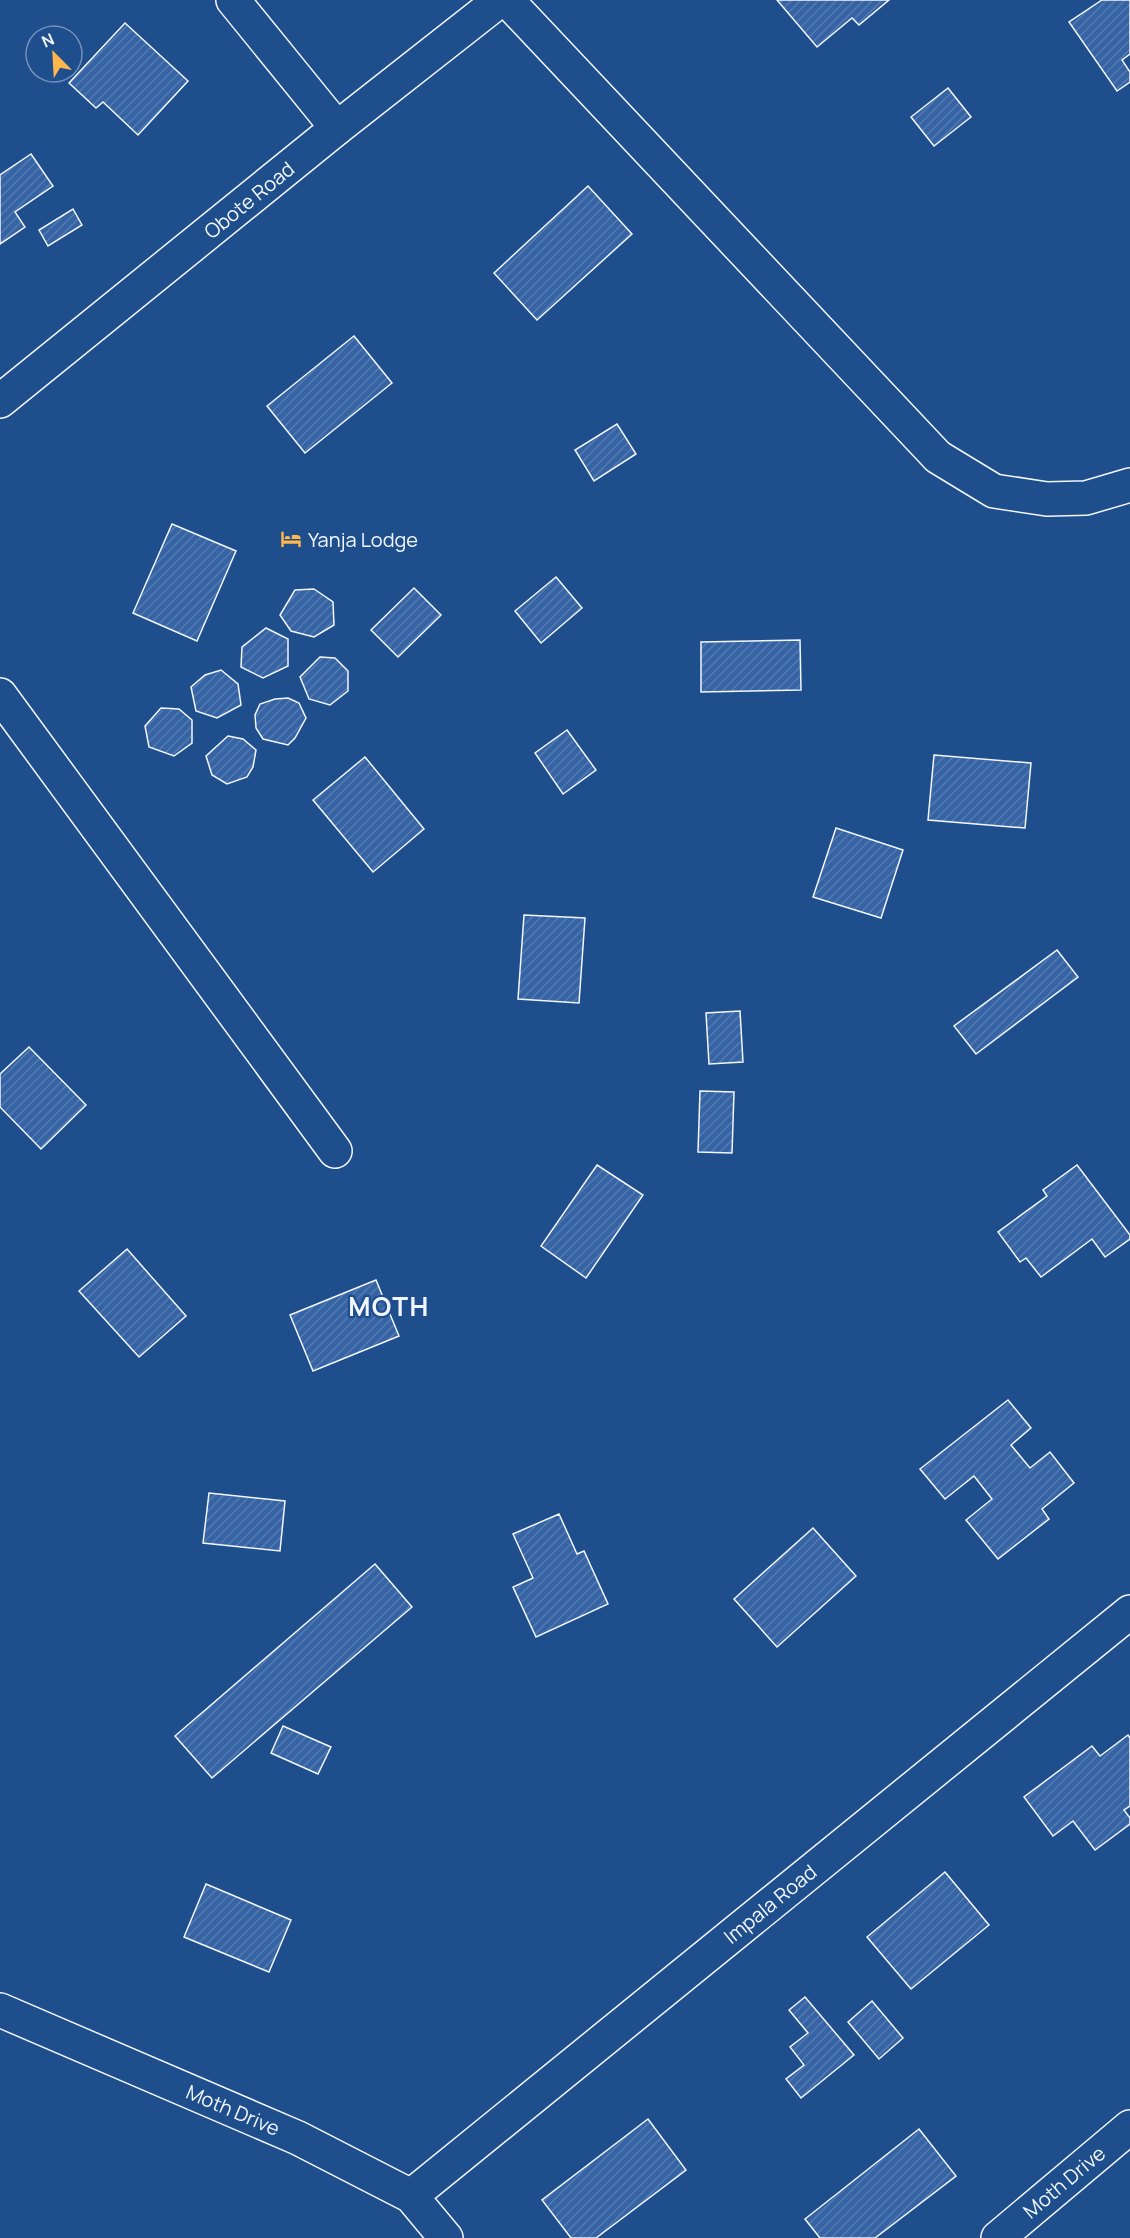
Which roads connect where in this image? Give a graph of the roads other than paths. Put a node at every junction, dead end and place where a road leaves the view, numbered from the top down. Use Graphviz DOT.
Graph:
graph roads {
  1 [pos="233,0"];
  2 [pos="500,0"];
  3 [pos="507,0"];
  4 [pos="337,128"];
  5 [pos="0,401"];
  6 [pos="1130,485"];
  7 [pos="0,695"];
  8 [pos="335,1151"];
  9 [pos="1130,1612"];
  10 [pos="0,2010"];
  11 [pos="1130,2127"];
  12 [pos="411,2196"];
  13 [pos="446,2238"];
  14 [pos="998,2238"];
  1 -- 4 [label="street"];
  2 -- 4 [label="street, Obote Road"];
  3 -- 6 [label="street"];
  4 -- 5 [label="street, Obote Road"];
  7 -- 8 [label="street"];
  9 -- 12 [label="street, Impala Road"];
  10 -- 12 [label="street, Moth Drive"];
  11 -- 14 [label="street, Moth Drive"];
  12 -- 13 [label="street, Moth Drive"];
}
